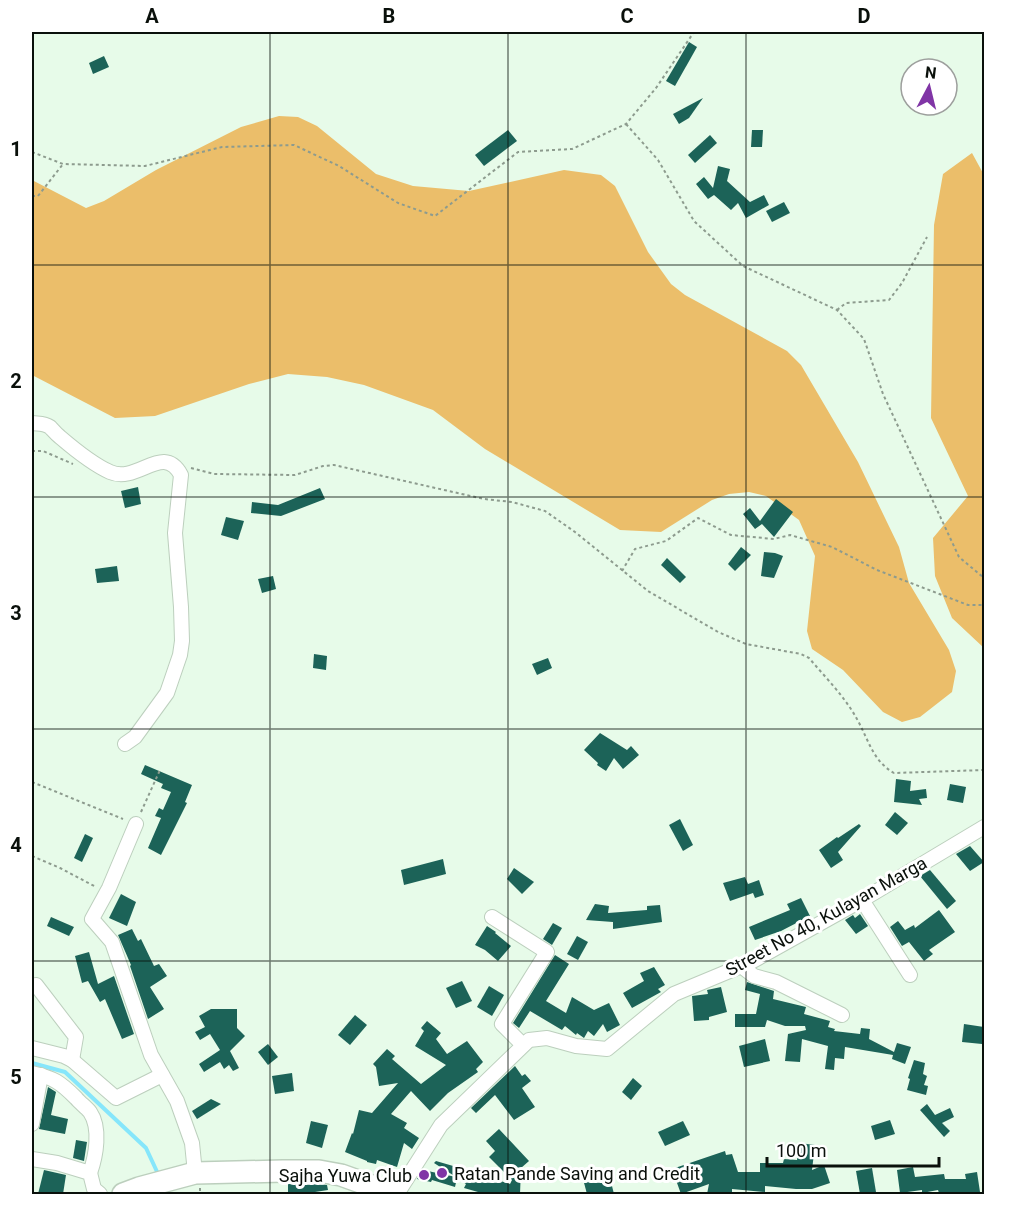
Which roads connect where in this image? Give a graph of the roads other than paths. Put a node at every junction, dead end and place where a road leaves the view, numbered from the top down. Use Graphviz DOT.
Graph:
graph roads {
  1 [pos="32,423"];
  2 [pos="125,744"];
  3 [pos="136,824"];
  4 [pos="984,827"];
  5 [pos="862,900"];
  6 [pos="492,917"];
  7 [pos="741,966"];
  8 [pos="910,975"];
  9 [pos="36,985"];
  10 [pos="842,1015"];
  11 [pos="524,1045"];
  12 [pos="32,1048"];
  13 [pos="72,1060"];
  14 [pos="36,1074"];
  15 [pos="162,1075"];
  16 [pos="32,1124"];
  17 [pos="32,1159"];
  18 [pos="90,1173"];
  19 [pos="195,1173"];
  20 [pos="131,1191"];
  21 [pos="100,1194"];
  22 [pos="395,1194"];
  1 -- 2 [label="street"];
  3 -- 15 [label="street"];
  4 -- 5 [label="street, Street No 40, Kulayan Marga"];
  5 -- 7 [label="street, Street No 40, Kulayan Marga"];
  5 -- 8 [label="street"];
  6 -- 11 [label="street"];
  7 -- 10 [label="street"];
  7 -- 11 [label="street, Street No 40, Kulayan Marga"];
  9 -- 13 [label="street"];
  11 -- 22 [label="street"];
  12 -- 13 [label="street"];
  13 -- 15 [label="street"];
  14 -- 16 [label="street"];
  14 -- 18 [label="street"];
  15 -- 19 [label="street"];
  17 -- 18 [label="street"];
  18 -- 21 [label="street"];
  19 -- 20 [label="main road"];
  19 -- 22 [label="main road"];
}
